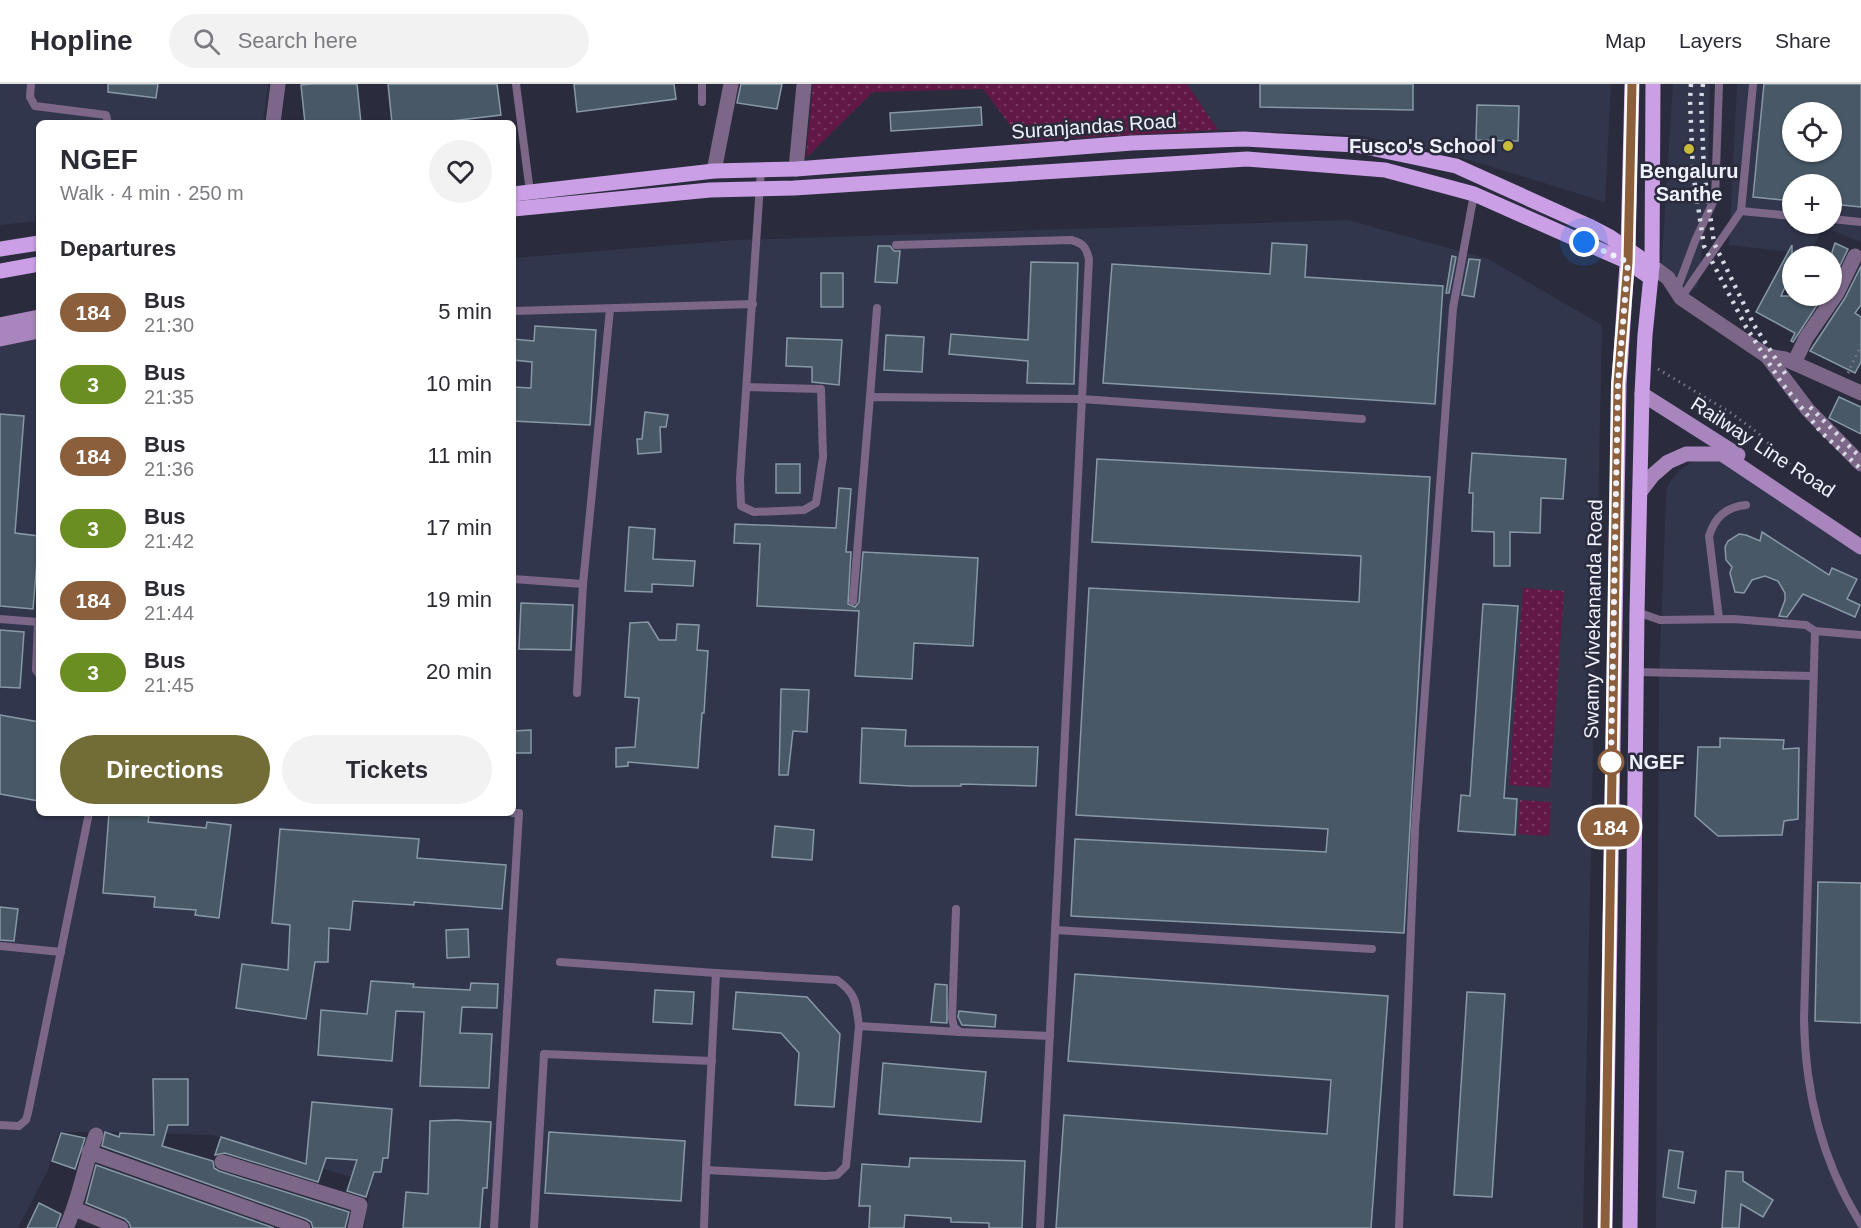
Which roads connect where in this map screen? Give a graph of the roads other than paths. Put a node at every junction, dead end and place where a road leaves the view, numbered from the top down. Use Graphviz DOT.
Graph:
graph roads {
  1 [pos="31,84"];
  2 [pos="278,84"];
  3 [pos="516,84"];
  4 [pos="702,84"];
  5 [pos="731,84"];
  6 [pos="804,84"];
  7 [pos="1632,84"];
  8 [pos="1653,84"];
  9 [pos="1719,84"];
  10 [pos="1753,84"];
  11 [pos="702,102"];
  12 [pos="107,120"];
  13 [pos="273,120"];
  14 [pos="761,170"];
  15 [pos="796,170"];
  16 [pos="714,171"];
  17 [pos="760,188"];
  18 [pos="530,192"];
  19 [pos="516,194"];
  20 [pos="1474,194"];
  21 [pos="516,209"];
  22 [pos="1741,211"];
  23 [pos="1782,215"];
  24 [pos="1842,220"];
  25 [pos="1861,222"];
  26 [pos="36,243"];
  27 [pos="896,245"];
  28 [pos="0,249"];
  29 [pos="1628,256"];
  30 [pos="1855,256"];
  31 [pos="36,265"];
  32 [pos="0,271"];
  33 [pos="1652,272"];
  34 [pos="1678,295"];
  35 [pos="753,304"];
  36 [pos="877,308"];
  37 [pos="610,309"];
  38 [pos="516,311"];
  39 [pos="36,318"];
  40 [pos="0,325"];
  41 [pos="36,332"];
  42 [pos="0,339"];
  43 [pos="1767,356"];
  44 [pos="1794,363"];
  45 [pos="747,387"];
  46 [pos="1861,393"];
  47 [pos="1642,394"];
  48 [pos="870,397"];
  49 [pos="1082,399"];
  50 [pos="1362,419"];
  51 [pos="1861,464"];
  52 [pos="1640,492"];
  53 [pos="1746,505"];
  54 [pos="1861,535"];
  55 [pos="1861,547"];
  56 [pos="516,579"];
  57 [pos="583,584"];
  58 [pos="853,601"];
  59 [pos="1637,612"];
  60 [pos="0,619"];
  61 [pos="1719,619"];
  62 [pos="36,622"];
  63 [pos="1815,631"];
  64 [pos="1861,635"];
  65 [pos="1637,672"];
  66 [pos="1813,676"];
  67 [pos="577,693"];
  68 [pos="516,813"];
  69 [pos="88,816"];
  70 [pos="956,909"];
  71 [pos="1055,930"];
  72 [pos="0,946"];
  73 [pos="1372,949"];
  74 [pos="61,952"];
  75 [pos="560,962"];
  76 [pos="716,973"];
  77 [pos="859,1026"];
  78 [pos="960,1032"];
  79 [pos="1050,1036"];
  80 [pos="712,1061"];
  81 [pos="0,1125"];
  82 [pos="96,1135"];
  83 [pos="89,1152"];
  84 [pos="222,1162"];
  85 [pos="706,1170"];
  86 [pos="75,1209"];
  87 [pos="1861,1224"];
  88 [pos="66,1228"];
  89 [pos="121,1228"];
  90 [pos="303,1228"];
  91 [pos="355,1228"];
  92 [pos="494,1228"];
  93 [pos="534,1228"];
  94 [pos="704,1228"];
  95 [pos="1041,1228"];
  96 [pos="1399,1228"];
  97 [pos="1605,1228"];
  98 [pos="1630,1228"];
  1 -- 12 [label="lane"];
  2 -- 13 [label="street"];
  3 -- 18 [label="lane"];
  4 -- 11 [label="lane"];
  5 -- 16 [label="street"];
  6 -- 15 [label="street"];
  7 -- 29 [label="main road, Swamy Vivekananda Road"];
  8 -- 33 [label="main road"];
  9 -- 34 [label="lane"];
  10 -- 22 [label="lane"];
  14 -- 15 [label="main road, Suranjandas Road"];
  14 -- 16 [label="main road, Suranjandas Road"];
  14 -- 17 [label="lane"];
  15 -- 29 [label="main road, Suranjandas Road"];
  16 -- 18 [label="main road, Suranjandas Road"];
  17 -- 20 [label="main road, Suranjandas Road"];
  17 -- 21 [label="main road, Suranjandas Road"];
  17 -- 35 [label="lane"];
  18 -- 19 [label="main road, Suranjandas Road"];
  20 -- 29 [label="main road, Suranjandas Road"];
  20 -- 96 [label="lane"];
  22 -- 23 [label="lane"];
  22 -- 34 [label="lane"];
  24 -- 25 [label="lane"];
  26 -- 28 [label="main road"];
  27 -- 49 [label="lane"];
  29 -- 33 [label="main road, Suranjandas Road"];
  29 -- 97 [label="main road, Swamy Vivekananda Road"];
  30 -- 44 [label="street"];
  31 -- 32 [label="main road"];
  33 -- 34 [label="street"];
  33 -- 47 [label="main road"];
  34 -- 43 [label="street"];
  35 -- 37 [label="lane"];
  35 -- 45 [label="lane"];
  36 -- 48 [label="lane"];
  37 -- 38 [label="lane"];
  37 -- 57 [label="lane"];
  39 -- 40 [label="main road"];
  41 -- 42 [label="main road"];
  43 -- 44 [label="street"];
  43 -- 51 [label="street"];
  44 -- 46 [label="street"];
  45 -- 45 [label="lane"];
  47 -- 52 [label="main road"];
  47 -- 54 [label="main road, Railway Line Road"];
  48 -- 49 [label="lane"];
  48 -- 58 [label="lane"];
  49 -- 50 [label="lane"];
  49 -- 71 [label="lane"];
  52 -- 55 [label="main road"];
  52 -- 59 [label="main road"];
  53 -- 61 [label="lane"];
  56 -- 57 [label="lane"];
  57 -- 67 [label="lane"];
  59 -- 61 [label="lane"];
  59 -- 65 [label="main road"];
  60 -- 62 [label="lane"];
  61 -- 63 [label="lane"];
  63 -- 64 [label="lane"];
  63 -- 66 [label="lane"];
  65 -- 66 [label="lane"];
  65 -- 98 [label="main road"];
  66 -- 87 [label="lane"];
  68 -- 92 [label="lane"];
  69 -- 74 [label="lane"];
  70 -- 78 [label="lane"];
  71 -- 73 [label="lane"];
  71 -- 79 [label="lane"];
  72 -- 74 [label="lane"];
  74 -- 81 [label="lane"];
  75 -- 76 [label="lane"];
  76 -- 77 [label="lane"];
  76 -- 80 [label="lane"];
  77 -- 78 [label="lane"];
  77 -- 85 [label="lane"];
  78 -- 79 [label="lane"];
  79 -- 95 [label="lane"];
  80 -- 85 [label="lane"];
  80 -- 93 [label="lane"];
  82 -- 83 [label="street"];
  83 -- 86 [label="street"];
  83 -- 90 [label="street"];
  84 -- 91 [label="street"];
  85 -- 94 [label="lane"];
  86 -- 88 [label="street"];
  86 -- 89 [label="street"];
}
